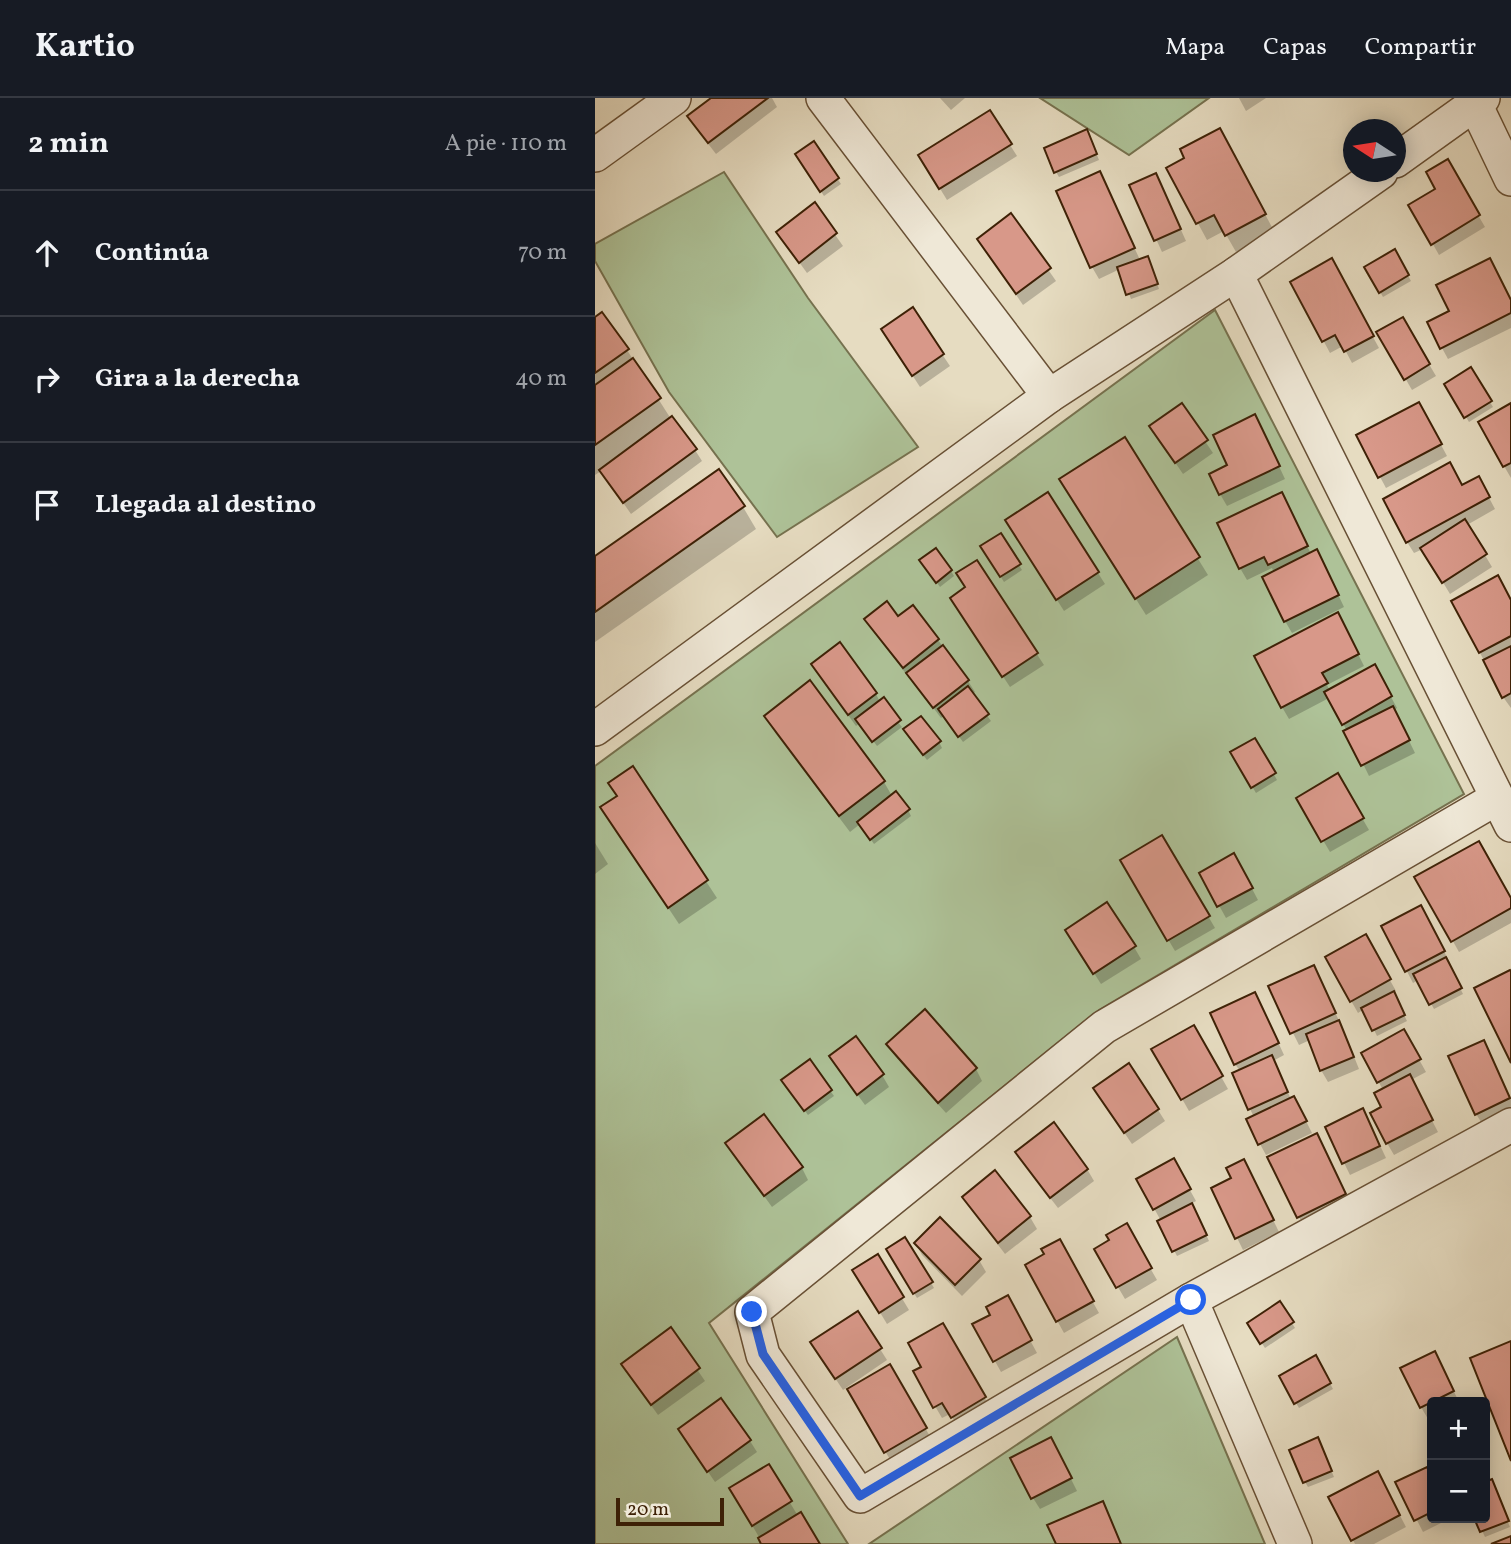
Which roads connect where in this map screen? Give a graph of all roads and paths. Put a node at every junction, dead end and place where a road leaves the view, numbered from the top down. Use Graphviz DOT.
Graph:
graph roads {
  1 [pos="674,98"];
  2 [pos="823,98"];
  3 [pos="1479,101"];
  4 [pos="1406,153"];
  5 [pos="595,155"];
  6 [pos="1511,179"];
  7 [pos="1367,182"];
  8 [pos="1236,275"];
  9 [pos="1049,396"];
  10 [pos="595,729"];
  11 [pos="1504,812"];
  12 [pos="1511,1125"];
  13 [pos="1191,1300"];
  14 [pos="1295,1544"];
  1 -- 5 [label="street"];
  2 -- 9 [label="street"];
  3 -- 4 [label="street"];
  3 -- 6 [label="street"];
  7 -- 8 [label="street"];
  8 -- 9 [label="street"];
  8 -- 11 [label="street"];
  9 -- 10 [label="street"];
  11 -- 13 [label="street"];
  12 -- 13 [label="street"];
  13 -- 14 [label="street"];
}
